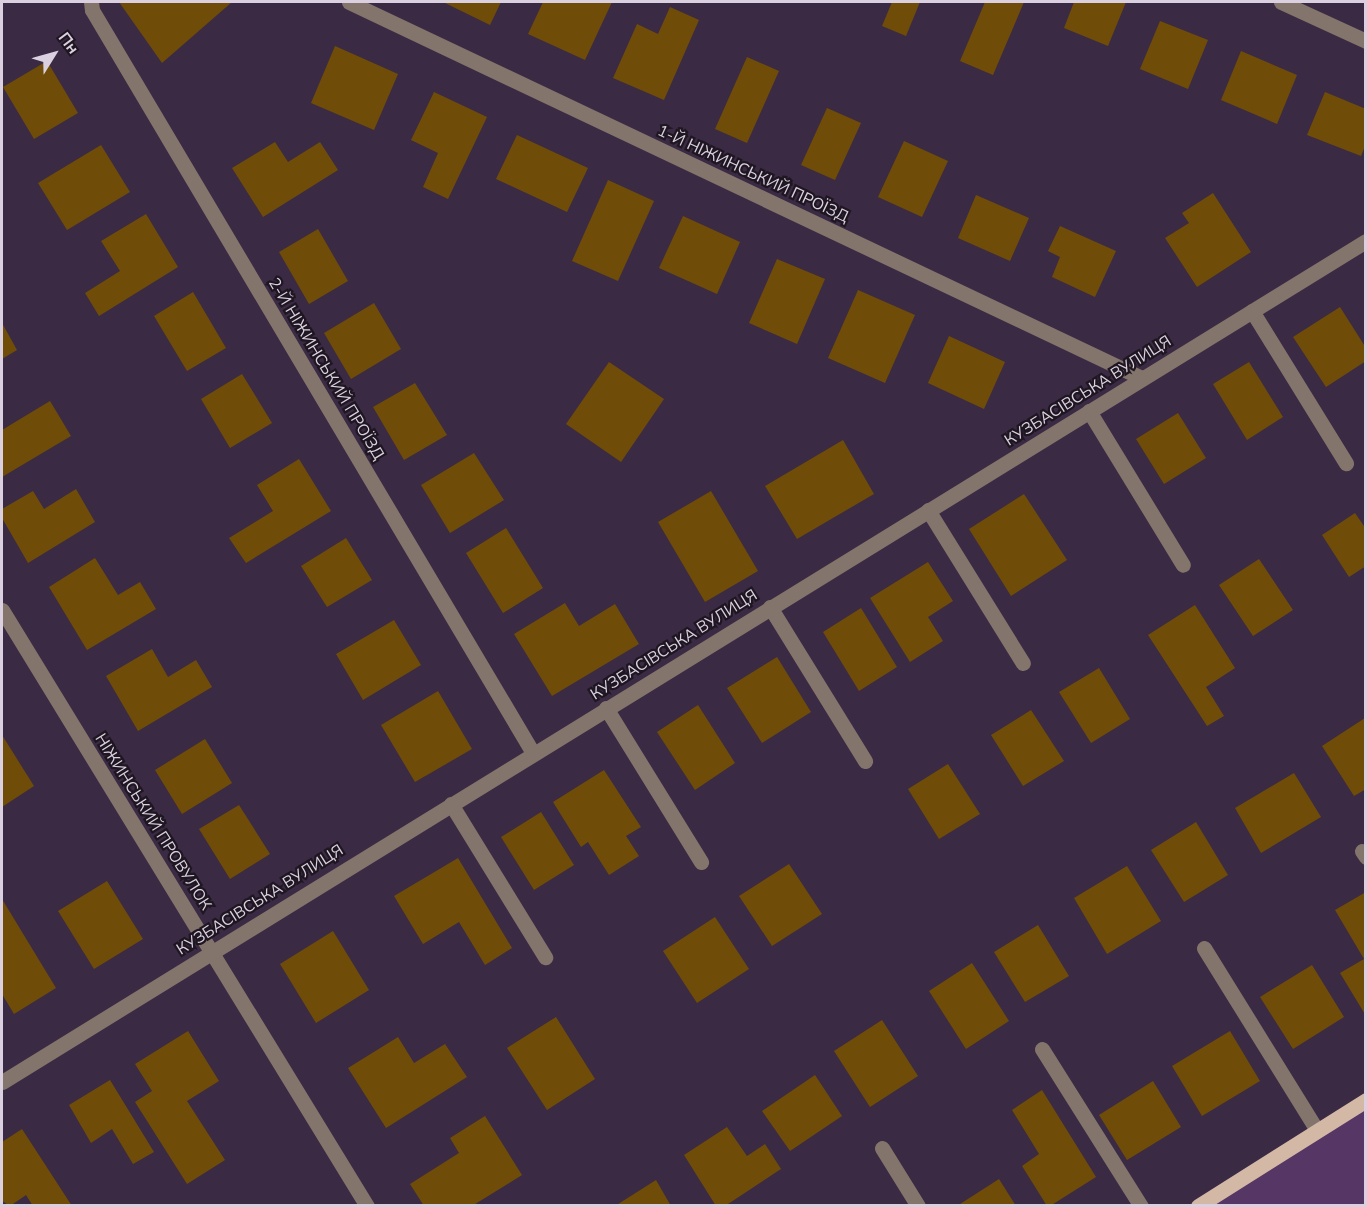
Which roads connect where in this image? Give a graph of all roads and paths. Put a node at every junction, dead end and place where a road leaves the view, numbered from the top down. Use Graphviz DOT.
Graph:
graph roads {
  1 [pos="91,2"];
  2 [pos="349,2"];
  3 [pos="1281,2"];
  4 [pos="1365,41"];
  5 [pos="1365,241"];
  6 [pos="1252,310"];
  7 [pos="1142,378"];
  8 [pos="1089,411"];
  9 [pos="1346,463"];
  10 [pos="928,510"];
  11 [pos="1183,565"];
  12 [pos="770,607"];
  13 [pos="2,610"];
  14 [pos="6,626"];
  15 [pos="1023,663"];
  16 [pos="606,708"];
  17 [pos="533,753"];
  18 [pos="865,760"];
  19 [pos="451,804"];
  20 [pos="701,862"];
  21 [pos="1204,948"];
  22 [pos="211,951"];
  23 [pos="545,957"];
  24 [pos="1042,1049"];
  25 [pos="2,1082"];
  26 [pos="1365,1100"];
  27 [pos="1317,1130"];
  28 [pos="882,1148"];
  29 [pos="367,1206"];
  30 [pos="918,1206"];
  31 [pos="1141,1206"];
  32 [pos="1198,1206"];
  1 -- 17 [label="street, 2-Й НІЖИНСЬКИЙ ПРОЇЗД"];
  2 -- 7 [label="street, 1-Й НІЖИНСЬКИЙ ПРОЇЗД"];
  3 -- 4 [label="street"];
  5 -- 6 [label="street, КУЗБАСІВСЬКА ВУЛИЦЯ"];
  6 -- 7 [label="street, КУЗБАСІВСЬКА ВУЛИЦЯ"];
  6 -- 9 [label="street"];
  7 -- 8 [label="street, КУЗБАСІВСЬКА ВУЛИЦЯ"];
  8 -- 10 [label="street, КУЗБАСІВСЬКА ВУЛИЦЯ"];
  8 -- 11 [label="street"];
  10 -- 12 [label="street, КУЗБАСІВСЬКА ВУЛИЦЯ"];
  10 -- 15 [label="street"];
  12 -- 16 [label="street, КУЗБАСІВСЬКА ВУЛИЦЯ"];
  12 -- 18 [label="street"];
  13 -- 14 [label="street, НІЖИНСЬКИЙ ПРОВУЛОК"];
  14 -- 22 [label="street, НІЖИНСЬКИЙ ПРОВУЛОК"];
  16 -- 17 [label="street, КУЗБАСІВСЬКА ВУЛИЦЯ"];
  16 -- 20 [label="street"];
  17 -- 19 [label="street, КУЗБАСІВСЬКА ВУЛИЦЯ"];
  19 -- 22 [label="street, КУЗБАСІВСЬКА ВУЛИЦЯ"];
  19 -- 23 [label="street"];
  21 -- 27 [label="street"];
  22 -- 25 [label="street, КУЗБАСІВСЬКА ВУЛИЦЯ"];
  22 -- 29 [label="street, НІЖИНСЬКИЙ ПРОВУЛОК"];
  24 -- 31 [label="street"];
  26 -- 27 [label="main road"];
  27 -- 32 [label="main road"];
  28 -- 30 [label="street"];
}
